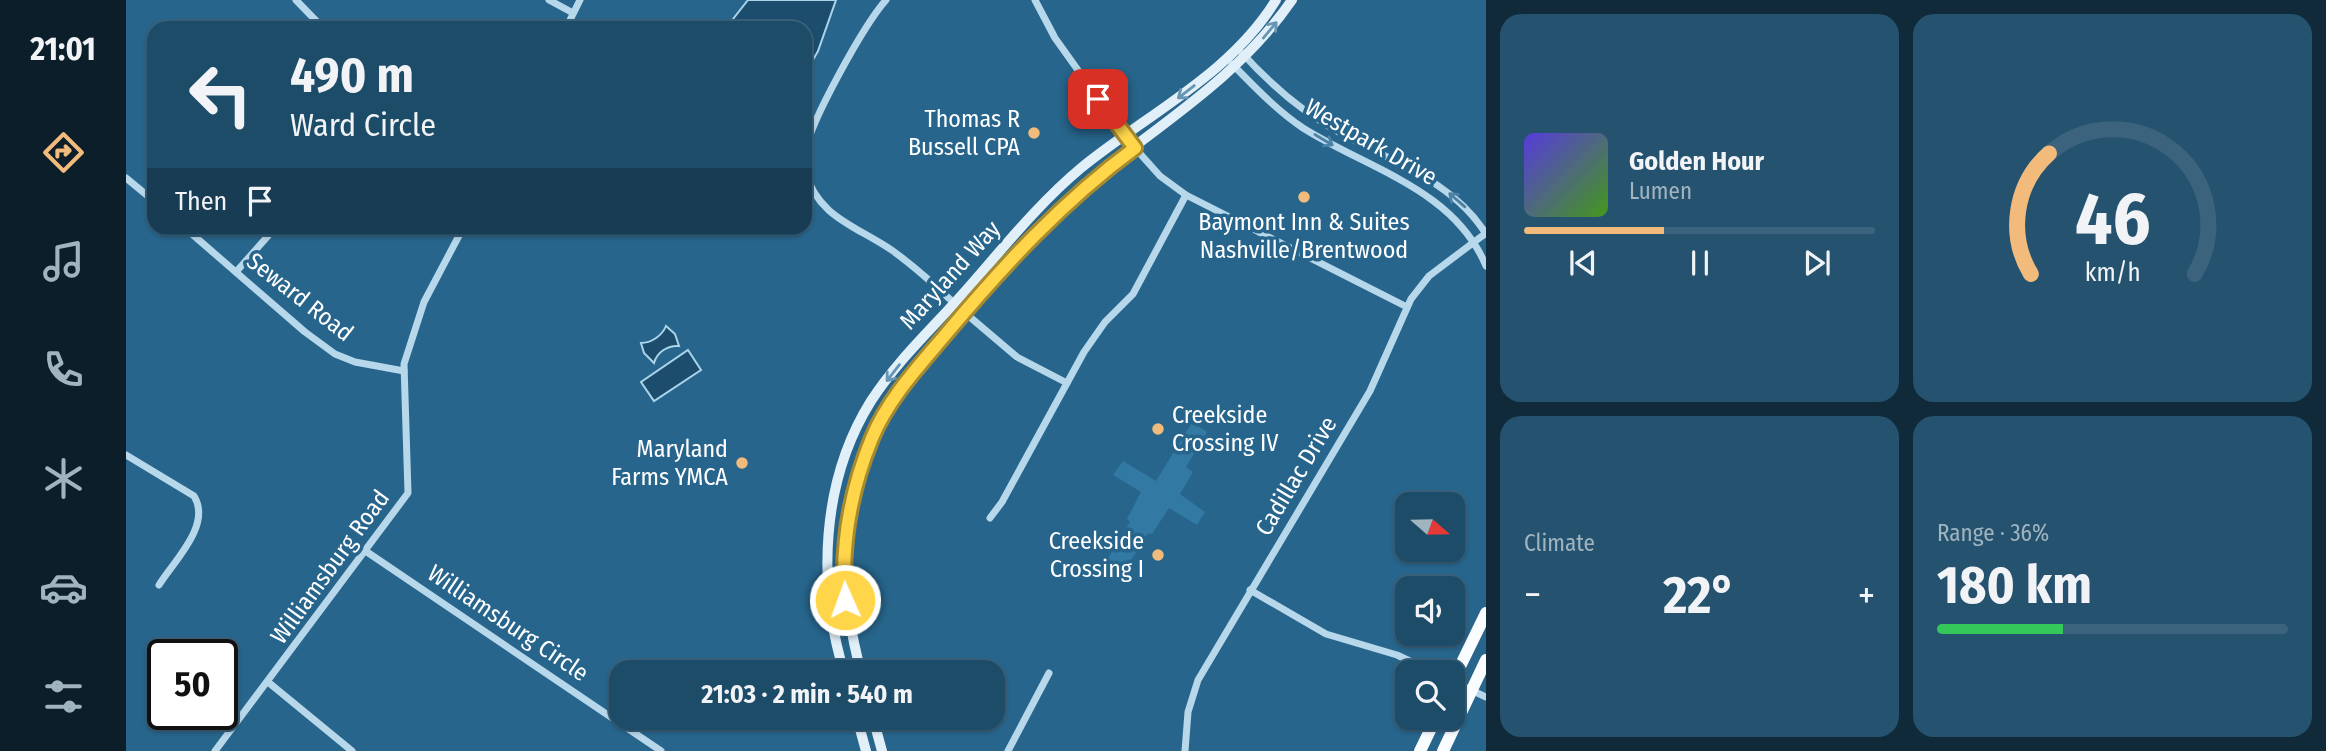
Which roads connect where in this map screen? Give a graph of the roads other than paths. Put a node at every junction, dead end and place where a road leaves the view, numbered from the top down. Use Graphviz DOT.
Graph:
graph roads {
  1 [pos="296,0"];
  2 [pos="549,0"];
  3 [pos="580,0"];
  4 [pos="886,0"];
  5 [pos="1035,0"];
  6 [pos="1276,0"];
  7 [pos="1292,0"];
  8 [pos="573,13"];
  9 [pos="316,21"];
  10 [pos="569,21"];
  11 [pos="1242,53"];
  12 [pos="1230,62"];
  13 [pos="812,131"];
  14 [pos="1125,136"];
  15 [pos="1135,148"];
  16 [pos="1421,176"];
  17 [pos="126,178"];
  18 [pos="1415,188"];
  19 [pos="812,192"];
  20 [pos="147,195"];
  21 [pos="1186,195"];
  22 [pos="1486,233"];
  23 [pos="193,235"];
  24 [pos="269,235"];
  25 [pos="459,235"];
  26 [pos="1474,241"];
  27 [pos="1486,266"];
  28 [pos="236,272"];
  29 [pos="955,304"];
  30 [pos="1407,307"];
  31 [pos="964,312"];
  32 [pos="404,371"];
  33 [pos="1067,383"];
  34 [pos="871,401"];
  35 [pos="887,410"];
  36 [pos="126,455"];
  37 [pos="990,518"];
  38 [pos="366,552"];
  39 [pos="826,560"];
  40 [pos="845,561"];
  41 [pos="159,585"];
  42 [pos="1250,590"];
  43 [pos="1486,613"];
  44 [pos="850,631"];
  45 [pos="833,634"];
  46 [pos="841,660"];
  47 [pos="858,660"];
  48 [pos="1408,660"];
  49 [pos="1464,660"];
  50 [pos="1486,660"];
  51 [pos="1049,673"];
  52 [pos="268,681"];
  53 [pos="1479,687"];
  54 [pos="1486,697"];
  55 [pos="860,730"];
  56 [pos="876,730"];
  57 [pos="1430,730"];
  58 [pos="215,751"];
  59 [pos="352,751"];
  60 [pos="661,751"];
  61 [pos="866,751"];
  62 [pos="882,751"];
  63 [pos="1008,751"];
  64 [pos="1185,751"];
  65 [pos="1420,751"];
  66 [pos="1443,751"];
  1 -- 9 [label="street"];
  2 -- 8 [label="street"];
  3 -- 8 [label="street"];
  4 -- 13 [label="street"];
  5 -- 14 [label="street"];
  6 -- 11 [label="main road, Maryland Way"];
  11 -- 7 [label="main road, Maryland Way, one-way"];
  8 -- 10 [label="street"];
  11 -- 12 [label="main road, Maryland Way"];
  11 -- 16 [label="street, Westpark Drive"];
  12 -- 14 [label="main road, Maryland Way, one-way"];
  12 -- 15 [label="main road, Maryland Way"];
  12 -- 18 [label="street, Westpark Drive, one-way"];
  14 -- 15 [label="main road"];
  14 -- 29 [label="main road, Maryland Way"];
  15 -- 21 [label="street"];
  15 -- 31 [label="main road, Maryland Way"];
  16 -- 18 [label="street"];
  22 -- 16 [label="street, Westpark Drive, one-way"];
  17 -- 20 [label="street"];
  18 -- 26 [label="street, Westpark Drive"];
  19 -- 29 [label="street"];
  21 -- 30 [label="street"];
  21 -- 33 [label="street"];
  22 -- 26 [label="street, Cadillac Drive"];
  23 -- 28 [label="street, Seward Road"];
  24 -- 28 [label="street"];
  25 -- 32 [label="street, Williamsburg Road"];
  26 -- 27 [label="street, Westpark Drive"];
  26 -- 30 [label="street, Cadillac Drive"];
  28 -- 32 [label="street, Seward Road"];
  29 -- 31 [label="main road"];
  29 -- 34 [label="main road, Maryland Way, one-way"];
  30 -- 42 [label="street, Cadillac Drive"];
  31 -- 33 [label="street"];
  31 -- 35 [label="main road, Maryland Way"];
  32 -- 38 [label="street, Williamsburg Road"];
  33 -- 37 [label="street"];
  34 -- 35 [label="main road"];
  34 -- 39 [label="main road, Maryland Way"];
  35 -- 40 [label="main road, Maryland Way"];
  36 -- 41 [label="street"];
  38 -- 52 [label="street, Williamsburg Road"];
  38 -- 60 [label="street, Williamsburg Circle"];
  39 -- 40 [label="main road"];
  39 -- 45 [label="main road, Maryland Way"];
  40 -- 44 [label="main road, Maryland Way"];
  42 -- 48 [label="street"];
  42 -- 64 [label="street, Cadillac Drive"];
  43 -- 49 [label="main road"];
  44 -- 45 [label="main road"];
  44 -- 47 [label="main road, Maryland Way"];
  45 -- 46 [label="main road, Maryland Way"];
  50 -- 53 [label="main road"];
  51 -- 63 [label="street"];
  52 -- 58 [label="street, Williamsburg Road"];
  52 -- 59 [label="street"];
  53 -- 54 [label="street"];
  53 -- 66 [label="main road"];
  55 -- 61 [label="main road"];
  56 -- 62 [label="main road"];
  57 -- 65 [label="main road"];
}
